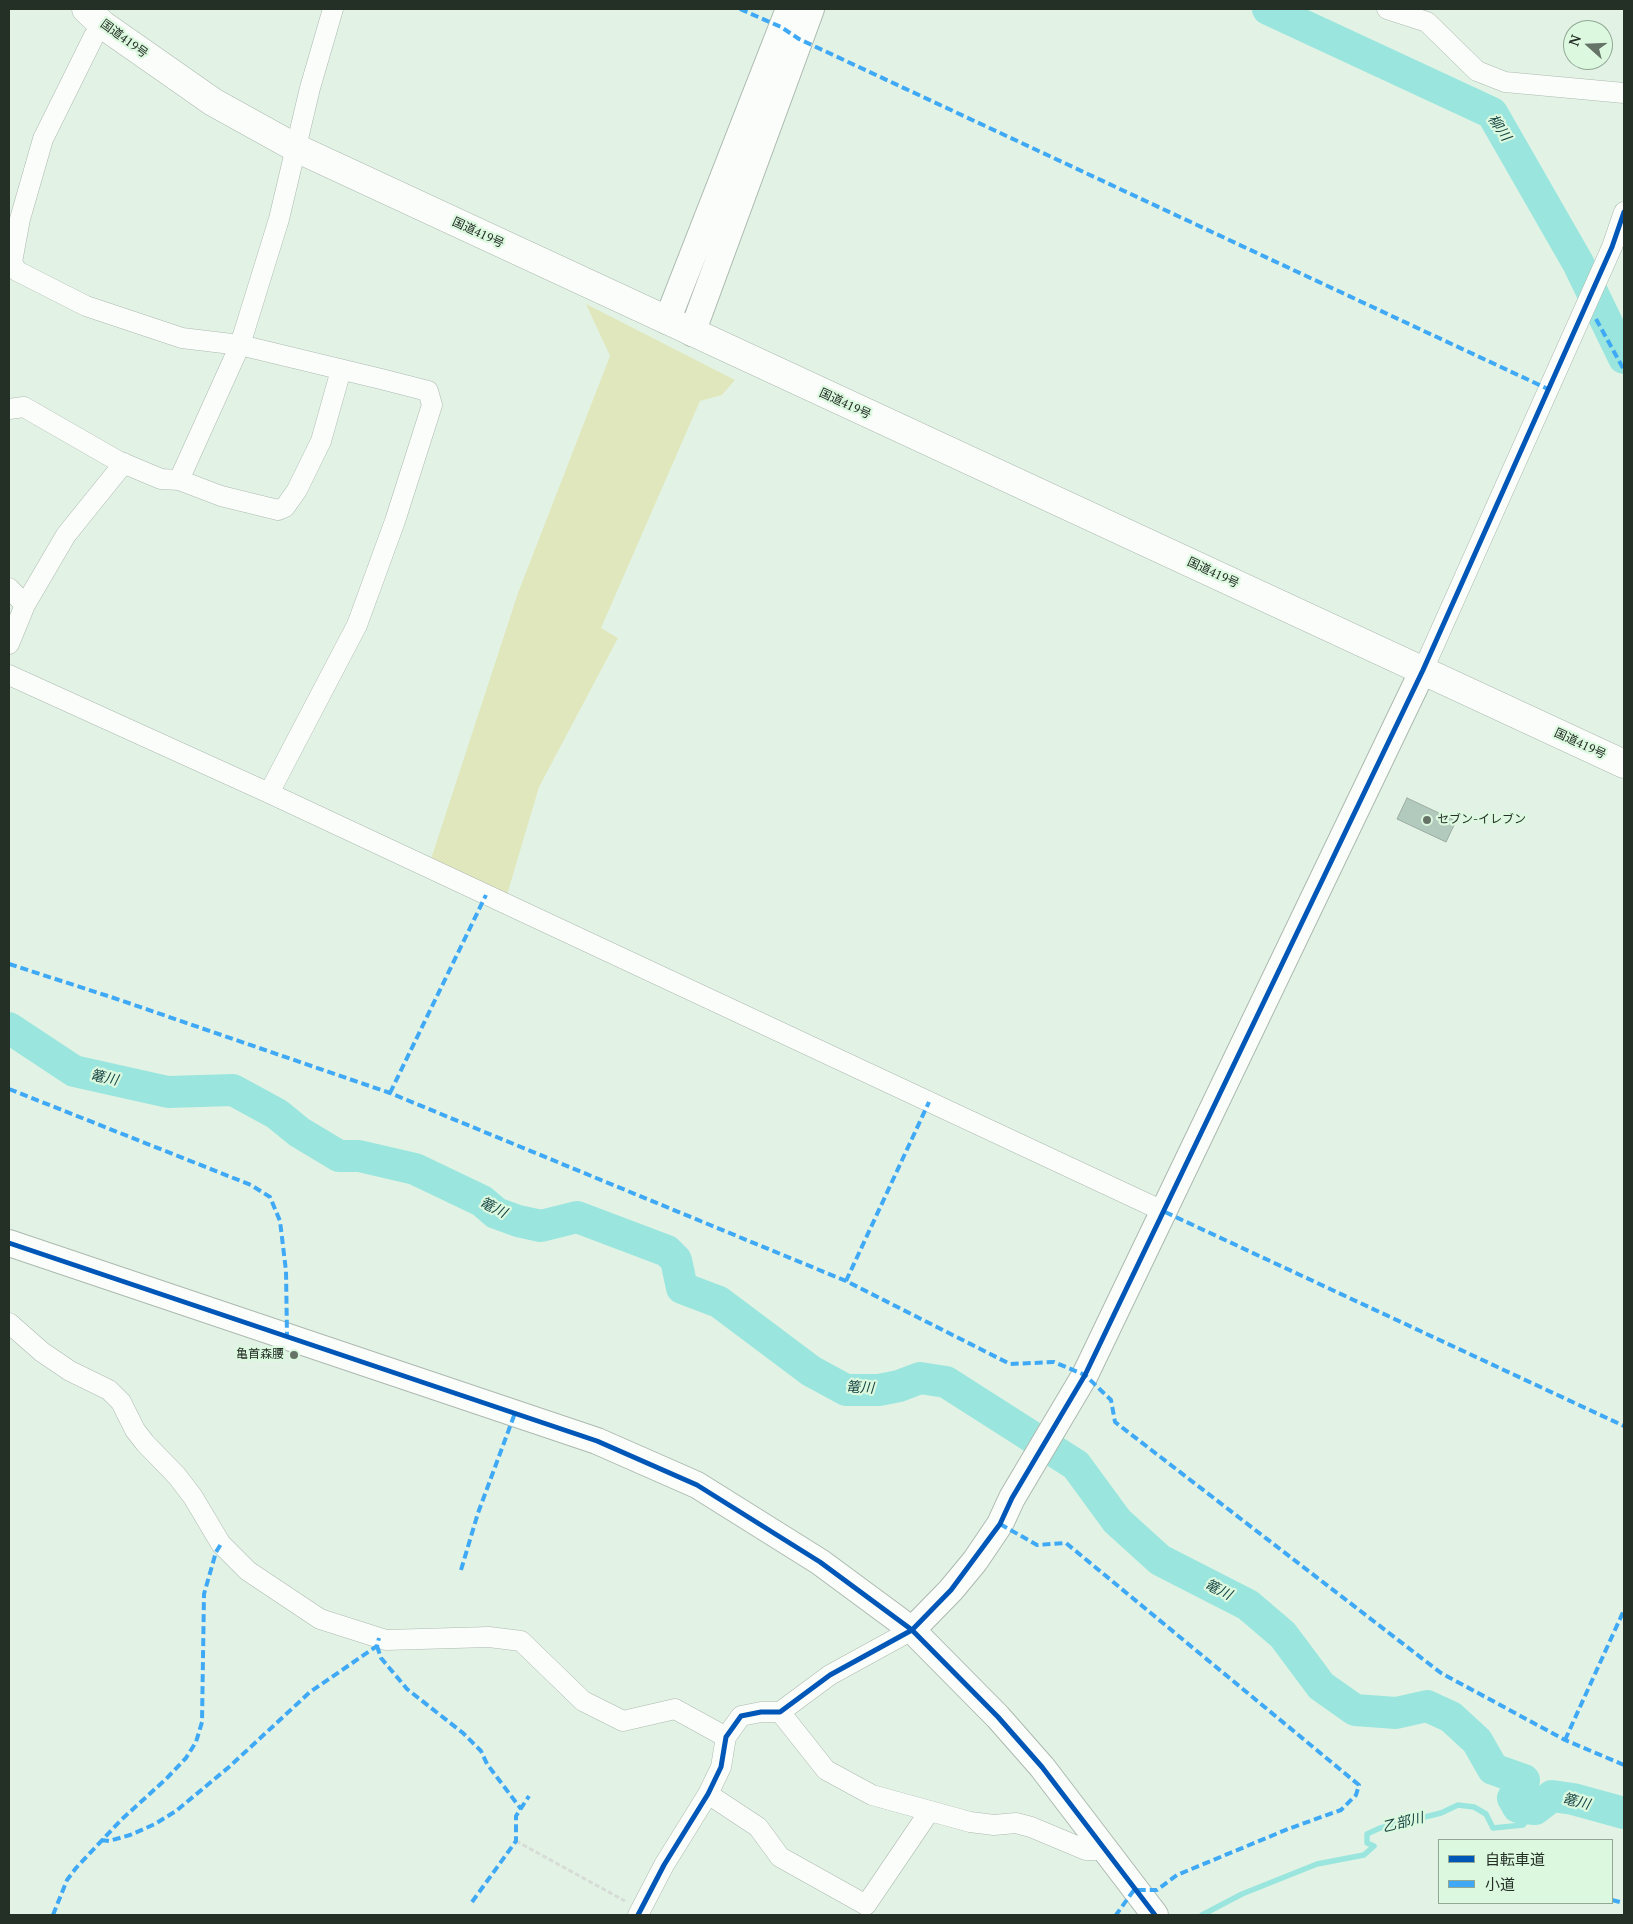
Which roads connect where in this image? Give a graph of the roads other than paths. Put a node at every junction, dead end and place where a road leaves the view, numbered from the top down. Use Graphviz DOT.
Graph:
graph roads {
  1 [pos="333,9"];
  2 [pos="789,9"];
  3 [pos="811,9"];
  4 [pos="1388,9"];
  5 [pos="95,17"];
  6 [pos="1624,93"];
  7 [pos="296,148"];
  8 [pos="1624,212"];
  9 [pos="15,216"];
  10 [pos="1616,250"];
  11 [pos="667,321"];
  12 [pos="692,333"];
  13 [pos="240,345"];
  14 [pos="341,370"];
  15 [pos="9,409"];
  16 [pos="124,463"];
  17 [pos="179,480"];
  18 [pos="9,588"];
  19 [pos="25,605"];
  20 [pos="9,644"];
  21 [pos="1423,670"];
  22 [pos="9,674"];
  23 [pos="1624,764"];
  24 [pos="269,794"];
  25 [pos="1165,1212"];
  26 [pos="9,1243"];
  27 [pos="9,1323"];
  28 [pos="912,1630"];
  29 [pos="780,1712"];
  30 [pos="726,1737"];
  31 [pos="708,1794"];
  32 [pos="929,1812"];
  33 [pos="1104,1850"];
  34 [pos="1150,1909"];
  35 [pos="640,1913"];
  1 -- 7 [label="street"];
  2 -- 11 [label="street"];
  3 -- 12 [label="street"];
  4 -- 6 [label="street"];
  5 -- 7 [label="highway, 国道419号"];
  5 -- 9 [label="street"];
  7 -- 11 [label="highway, 国道419号"];
  7 -- 13 [label="street"];
  8 -- 10 [label="street"];
  9 -- 13 [label="street"];
  10 -- 21 [label="street"];
  11 -- 12 [label="highway, 国道419号"];
  12 -- 21 [label="highway, 国道419号"];
  13 -- 14 [label="street"];
  13 -- 17 [label="street"];
  14 -- 17 [label="street"];
  14 -- 24 [label="street"];
  15 -- 16 [label="street"];
  16 -- 17 [label="street"];
  16 -- 19 [label="street"];
  18 -- 19 [label="street"];
  19 -- 20 [label="street"];
  21 -- 23 [label="highway, 国道419号"];
  21 -- 25 [label="street"];
  22 -- 24 [label="street"];
  24 -- 25 [label="street"];
  25 -- 28 [label="street"];
  26 -- 28 [label="street"];
  27 -- 30 [label="street"];
  28 -- 29 [label="street"];
  28 -- 33 [label="street"];
  29 -- 30 [label="street"];
  29 -- 32 [label="street"];
  30 -- 31 [label="street"];
  31 -- 32 [label="street"];
  31 -- 35 [label="street"];
  32 -- 33 [label="street"];
  33 -- 34 [label="street"];
}
